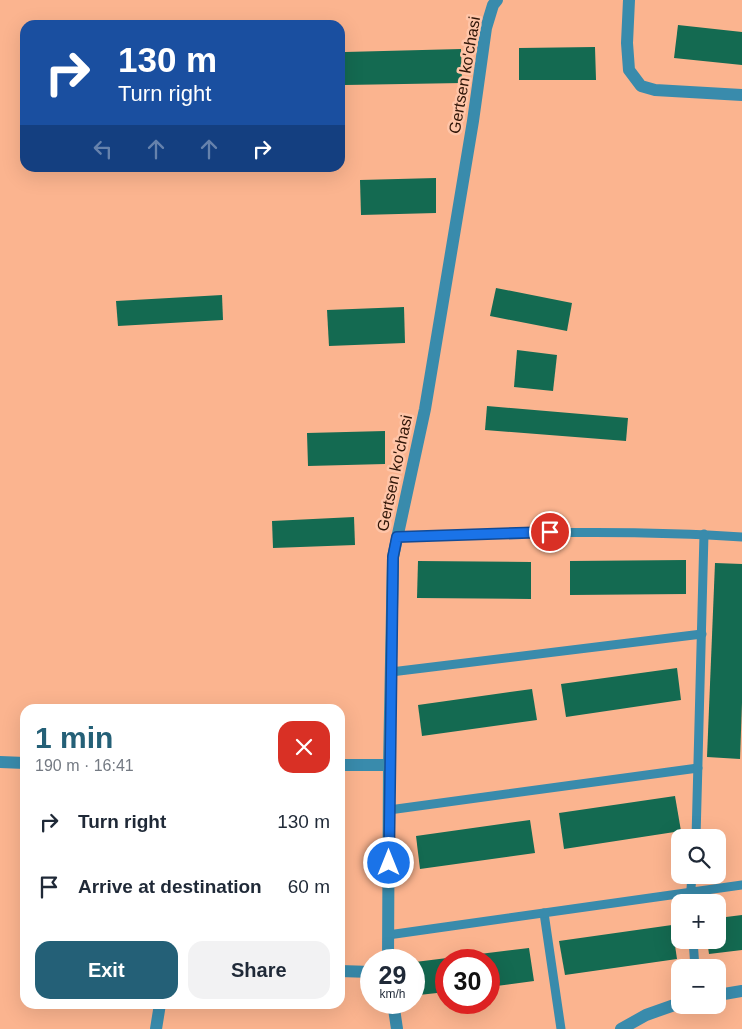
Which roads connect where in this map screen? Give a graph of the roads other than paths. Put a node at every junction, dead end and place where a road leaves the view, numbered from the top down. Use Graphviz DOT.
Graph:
graph roads {
  1 [pos="496,0"];
  2 [pos="629,0"];
  3 [pos="742,95"];
  4 [pos="704,534"];
  5 [pos="397,537"];
  6 [pos="742,537"];
  7 [pos="702,634"];
  8 [pos="390,672"];
  9 [pos="0,762"];
  10 [pos="20,762"];
  11 [pos="345,765"];
  12 [pos="389,765"];
  13 [pos="698,768"];
  14 [pos="389,810"];
  15 [pos="696,829"];
  16 [pos="691,884"];
  17 [pos="742,885"];
  18 [pos="690,892"];
  19 [pos="544,913"];
  20 [pos="388,935"];
  21 [pos="388,949"];
  22 [pos="345,971"];
  23 [pos="360,972"];
  24 [pos="742,991"];
  25 [pos="726,994"];
  26 [pos="671,1007"];
  27 [pos="159,1009"];
  28 [pos="395,1014"];
  29 [pos="156,1029"];
  30 [pos="397,1029"];
  31 [pos="561,1029"];
  32 [pos="621,1029"];
  1 -- 5 [label="street, Gertsen ko'chasi"];
  2 -- 3 [label="street"];
  4 -- 5 [label="lane"];
  4 -- 6 [label="lane"];
  4 -- 7 [label="lane"];
  5 -- 8 [label="street, Gertsen ko'chasi"];
  7 -- 8 [label="lane"];
  7 -- 13 [label="lane"];
  8 -- 12 [label="street, Gertsen ko'chasi"];
  9 -- 10 [label="street"];
  11 -- 12 [label="street"];
  12 -- 14 [label="street, Gertsen ko'chasi"];
  13 -- 14 [label="lane"];
  13 -- 15 [label="lane"];
  14 -- 20 [label="street, Gertsen ko'chasi"];
  16 -- 18 [label="lane"];
  17 -- 18 [label="lane"];
  18 -- 19 [label="lane"];
  19 -- 20 [label="lane"];
  19 -- 31 [label="lane"];
  20 -- 21 [label="street, Gertsen ko'chasi"];
  22 -- 23 [label="street"];
  24 -- 25 [label="street"];
  26 -- 32 [label="street"];
  27 -- 29 [label="street"];
  28 -- 30 [label="street"];
}
